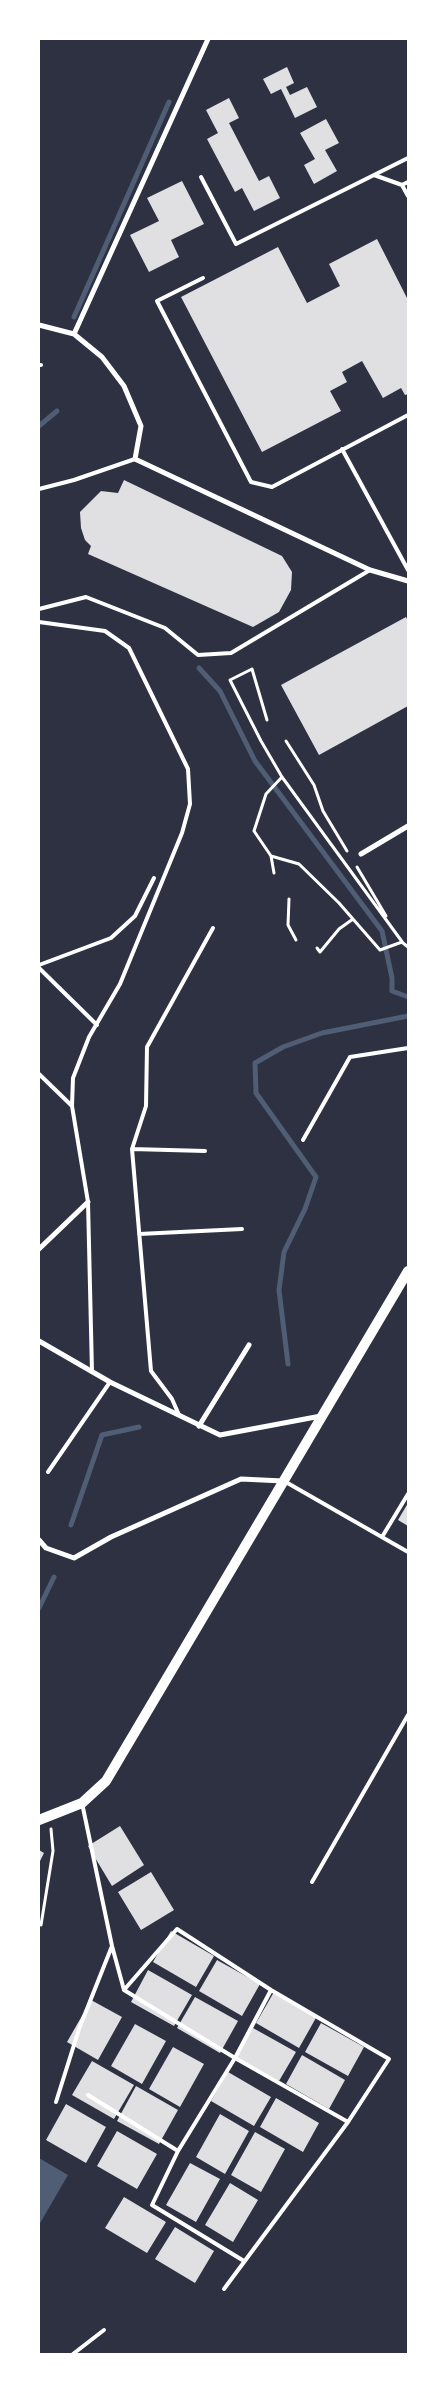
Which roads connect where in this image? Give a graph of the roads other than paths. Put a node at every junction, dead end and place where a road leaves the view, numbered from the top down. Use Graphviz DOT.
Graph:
graph roads {
  1 [pos="208,39"];
  2 [pos="408,158"];
  3 [pos="374,175"];
  4 [pos="201,177"];
  5 [pos="408,182"];
  6 [pos="402,185"];
  7 [pos="408,196"];
  8 [pos="203,278"];
  9 [pos="39,325"];
  10 [pos="74,334"];
  11 [pos="408,415"];
  12 [pos="342,450"];
  13 [pos="135,459"];
  14 [pos="39,489"];
  15 [pos="370,570"];
  16 [pos="408,570"];
  17 [pos="408,581"];
  18 [pos="39,609"];
  19 [pos="39,622"];
  20 [pos="408,826"];
  21 [pos="360,854"];
  22 [pos="154,878"];
  23 [pos="213,928"];
  24 [pos="39,967"];
  25 [pos="97,1025"];
  26 [pos="408,1048"];
  27 [pos="39,1074"];
  28 [pos="72,1106"];
  29 [pos="303,1140"];
  30 [pos="132,1150"];
  31 [pos="205,1151"];
  32 [pos="88,1202"];
  33 [pos="242,1230"];
  34 [pos="139,1234"];
  35 [pos="39,1249"];
  36 [pos="408,1271"];
  37 [pos="39,1341"];
  38 [pos="249,1345"];
  39 [pos="92,1372"];
  40 [pos="110,1382"];
  41 [pos="321,1416"];
  42 [pos="180,1417"];
  43 [pos="199,1426"];
  44 [pos="48,1472"];
  45 [pos="284,1481"];
  46 [pos="408,1494"];
  47 [pos="382,1537"];
  48 [pos="39,1540"];
  49 [pos="408,1552"];
  50 [pos="408,1715"];
  51 [pos="82,1803"];
  52 [pos="39,1820"];
  53 [pos="312,1882"];
  54 [pos="112,1946"];
  55 [pos="124,1990"];
  56 [pos="271,1990"];
  57 [pos="235,2058"];
  58 [pos="88,2095"];
  59 [pos="56,2102"];
  60 [pos="348,2122"];
  61 [pos="178,2151"];
  62 [pos="244,2261"];
  63 [pos="224,2289"];
  64 [pos="104,2330"];
  65 [pos="73,2354"];
  1 -- 10 [label="street"];
  2 -- 3 [label="lane"];
  3 -- 4 [label="lane"];
  3 -- 6 [label="lane"];
  5 -- 6 [label="lane"];
  6 -- 7 [label="lane"];
  8 -- 12 [label="lane"];
  9 -- 10 [label="street"];
  10 -- 13 [label="street"];
  11 -- 12 [label="lane"];
  12 -- 16 [label="lane"];
  13 -- 14 [label="lane"];
  13 -- 15 [label="street"];
  15 -- 17 [label="street"];
  15 -- 18 [label="lane"];
  19 -- 25 [label="lane"];
  20 -- 21 [label="street"];
  22 -- 24 [label="lane"];
  23 -- 30 [label="lane"];
  24 -- 25 [label="lane"];
  25 -- 28 [label="lane"];
  26 -- 29 [label="lane"];
  27 -- 28 [label="lane"];
  28 -- 32 [label="lane"];
  30 -- 31 [label="lane"];
  30 -- 34 [label="lane"];
  32 -- 35 [label="street"];
  32 -- 39 [label="lane"];
  33 -- 34 [label="lane"];
  34 -- 42 [label="lane"];
  36 -- 41 [label="main road"];
  37 -- 39 [label="street"];
  38 -- 43 [label="street"];
  39 -- 40 [label="street"];
  40 -- 42 [label="street"];
  40 -- 44 [label="lane"];
  41 -- 43 [label="street"];
  41 -- 45 [label="main road"];
  42 -- 43 [label="street"];
  45 -- 47 [label="lane"];
  45 -- 48 [label="street"];
  45 -- 51 [label="main road"];
  46 -- 47 [label="lane"];
  47 -- 49 [label="lane"];
  50 -- 53 [label="lane"];
  51 -- 52 [label="main road"];
  51 -- 54 [label="lane"];
  54 -- 55 [label="lane"];
  54 -- 59 [label="lane"];
  55 -- 56 [label="lane"];
  55 -- 57 [label="lane"];
  56 -- 57 [label="lane"];
  56 -- 60 [label="lane"];
  57 -- 60 [label="lane"];
  57 -- 61 [label="lane"];
  58 -- 61 [label="lane"];
  60 -- 62 [label="lane"];
  61 -- 62 [label="lane"];
  62 -- 63 [label="lane"];
  64 -- 65 [label="lane"];
}
